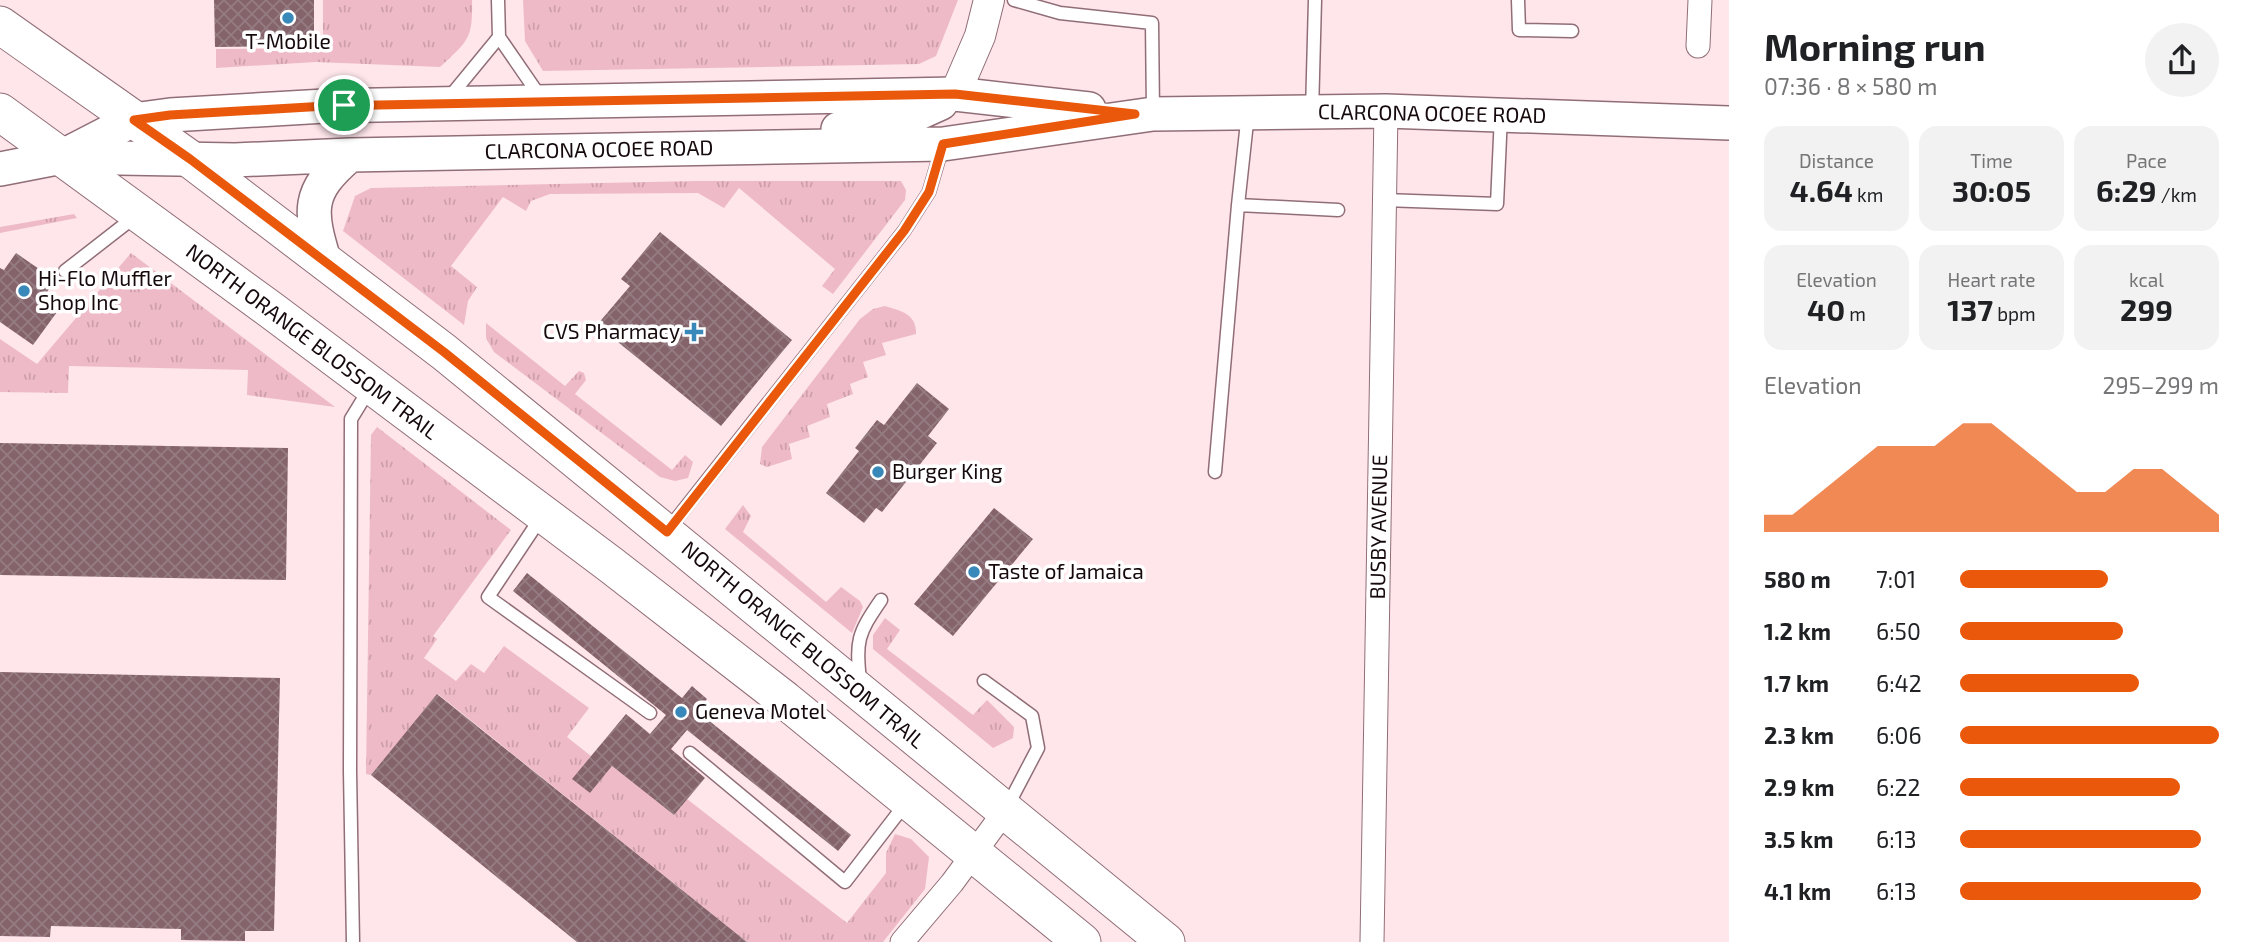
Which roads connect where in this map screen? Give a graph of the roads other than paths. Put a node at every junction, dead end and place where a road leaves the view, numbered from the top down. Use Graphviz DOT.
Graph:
graph roads {
  1 [pos="498,0"];
  2 [pos="989,0"];
  3 [pos="1014,0"];
  4 [pos="1315,0"];
  5 [pos="1518,0"];
  6 [pos="1700,0"];
  7 [pos="0,25"];
  8 [pos="1572,31"];
  9 [pos="499,37"];
  10 [pos="1698,46"];
  11 [pos="955,94"];
  12 [pos="544,101"];
  13 [pos="446,102"];
  14 [pos="1386,111"];
  15 [pos="0,112"];
  16 [pos="1312,112"];
  17 [pos="1248,113"];
  18 [pos="1144,114"];
  19 [pos="1501,114"];
  20 [pos="134,120"];
  21 [pos="1729,122"];
  22 [pos="943,144"];
  23 [pos="734,147"];
  24 [pos="351,155"];
  25 [pos="62,157"];
  26 [pos="190,159"];
  27 [pos="0,169"];
  28 [pos="1384,200"];
  29 [pos="1238,205"];
  30 [pos="1338,210"];
  31 [pos="140,213"];
  32 [pos="326,263"];
  33 [pos="65,271"];
  34 [pos="371,386"];
  35 [pos="1215,472"];
  36 [pos="543,516"];
  37 [pos="667,532"];
  38 [pos="881,600"];
  39 [pos="984,681"];
  40 [pos="861,693"];
  41 [pos="650,713"];
  42 [pos="690,752"];
  43 [pos="908,800"];
  44 [pos="1005,811"];
  45 [pos="974,854"];
  46 [pos="1067,938"];
  47 [pos="353,942"];
  48 [pos="902,942"];
  49 [pos="1166,942"];
  50 [pos="1372,942"];
  1 -- 9 [label="lane"];
  2 -- 11 [label="street"];
  3 -- 18 [label="lane"];
  4 -- 16 [label="lane"];
  5 -- 8 [label="lane"];
  6 -- 10 [label="street"];
  7 -- 20 [label="main road, NORTH ORANGE BLOSSOM TRAIL"];
  9 -- 12 [label="lane"];
  9 -- 13 [label="lane"];
  11 -- 12 [label="main road, CLARCONA OCOEE ROAD"];
  11 -- 18 [label="main road, CLARCONA OCOEE ROAD"];
  11 -- 23 [label="main road"];
  12 -- 13 [label="main road, CLARCONA OCOEE ROAD"];
  13 -- 20 [label="main road, CLARCONA OCOEE ROAD"];
  14 -- 16 [label="main road, CLARCONA OCOEE ROAD"];
  14 -- 19 [label="main road, CLARCONA OCOEE ROAD"];
  14 -- 28 [label="street, BUSBY AVENUE"];
  15 -- 25 [label="main road, NORTH ORANGE BLOSSOM TRAIL"];
  16 -- 17 [label="main road, CLARCONA OCOEE ROAD"];
  17 -- 18 [label="main road, CLARCONA OCOEE ROAD"];
  17 -- 29 [label="lane"];
  18 -- 22 [label="main road, CLARCONA OCOEE ROAD"];
  19 -- 21 [label="main road, CLARCONA OCOEE ROAD"];
  19 -- 28 [label="lane"];
  20 -- 25 [label="main road, CLARCONA OCOEE ROAD"];
  20 -- 26 [label="main road, NORTH ORANGE BLOSSOM TRAIL"];
  22 -- 23 [label="main road, CLARCONA OCOEE ROAD"];
  22 -- 37 [label="lane"];
  23 -- 24 [label="main road, CLARCONA OCOEE ROAD"];
  24 -- 26 [label="main road, CLARCONA OCOEE ROAD"];
  24 -- 32 [label="main road"];
  25 -- 26 [label="main road, CLARCONA OCOEE ROAD"];
  25 -- 27 [label="main road, CLARCONA OCOEE ROAD"];
  25 -- 31 [label="main road, NORTH ORANGE BLOSSOM TRAIL"];
  26 -- 32 [label="main road, NORTH ORANGE BLOSSOM TRAIL"];
  28 -- 50 [label="street, BUSBY AVENUE"];
  29 -- 30 [label="lane"];
  29 -- 35 [label="lane"];
  31 -- 33 [label="lane"];
  31 -- 34 [label="main road, NORTH ORANGE BLOSSOM TRAIL"];
  32 -- 37 [label="main road, NORTH ORANGE BLOSSOM TRAIL"];
  34 -- 36 [label="main road, NORTH ORANGE BLOSSOM TRAIL"];
  34 -- 47 [label="lane"];
  36 -- 41 [label="lane"];
  36 -- 43 [label="main road, NORTH ORANGE BLOSSOM TRAIL"];
  37 -- 40 [label="main road, NORTH ORANGE BLOSSOM TRAIL"];
  38 -- 40 [label="lane"];
  39 -- 44 [label="lane"];
  40 -- 44 [label="main road, NORTH ORANGE BLOSSOM TRAIL"];
  42 -- 43 [label="lane"];
  43 -- 45 [label="main road, NORTH ORANGE BLOSSOM TRAIL"];
  44 -- 45 [label="street"];
  44 -- 49 [label="main road, NORTH ORANGE BLOSSOM TRAIL"];
  45 -- 46 [label="main road, NORTH ORANGE BLOSSOM TRAIL"];
  45 -- 48 [label="street"];
}
